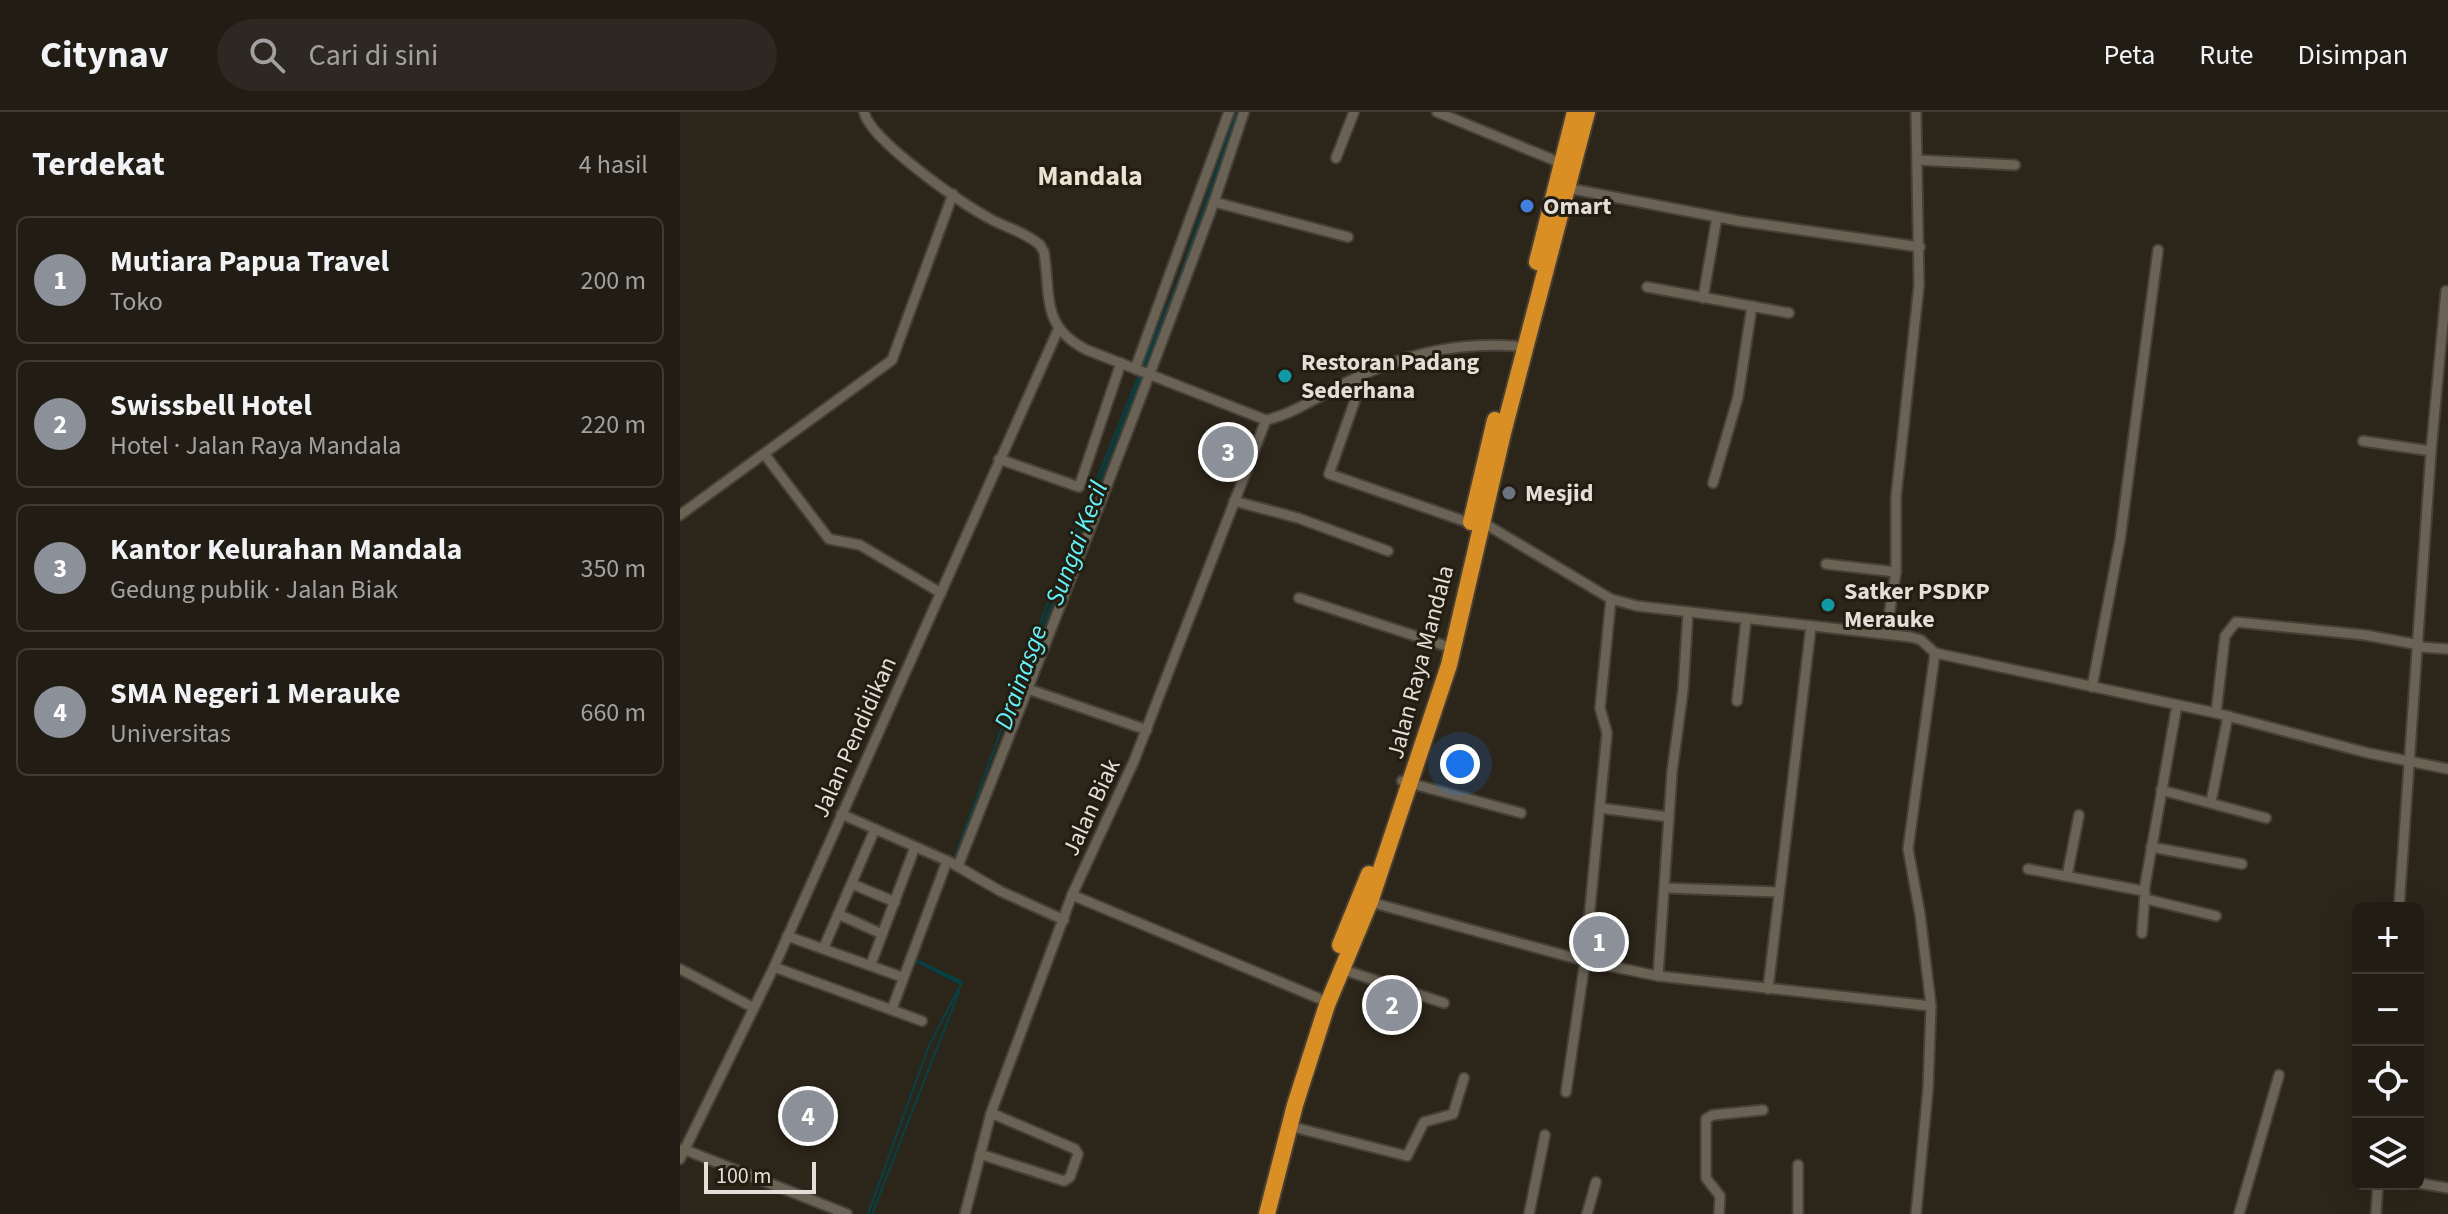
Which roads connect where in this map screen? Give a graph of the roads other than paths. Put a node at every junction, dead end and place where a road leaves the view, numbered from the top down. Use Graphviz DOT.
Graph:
graph roads {
  1 [pos="864,112"];
  2 [pos="1229,112"];
  3 [pos="1244,112"];
  4 [pos="1354,112"];
  5 [pos="1437,112"];
  6 [pos="1575,112"];
  7 [pos="1587,112"];
  8 [pos="1916,112"];
  9 [pos="1572,147"];
  10 [pos="1336,158"];
  11 [pos="1917,160"];
  12 [pos="1561,163"];
  13 [pos="2015,165"];
  14 [pos="1567,188"];
  15 [pos="953,194"];
  16 [pos="1214,202"];
  17 [pos="1717,217"];
  18 [pos="1348,237"];
  19 [pos="1920,247"];
  20 [pos="2158,250"];
  21 [pos="1647,287"];
  22 [pos="2446,291"];
  23 [pos="1703,298"];
  24 [pos="1752,306"];
  25 [pos="1789,313"];
  26 [pos="1058,330"];
  27 [pos="1515,346"];
  28 [pos="1121,363"];
  29 [pos="1143,372"];
  30 [pos="1358,376"];
  31 [pos="1266,420"];
  32 [pos="2363,441"];
  33 [pos="2431,451"];
  34 [pos="765,455"];
  35 [pos="999,459"];
  36 [pos="1713,483"];
  37 [pos="1234,501"];
  38 [pos="680,515"];
  39 [pos="1476,523"];
  40 [pos="1388,551"];
  41 [pos="1826,564"];
  42 [pos="1896,572"];
  43 [pos="941,593"];
  44 [pos="1299,598"];
  45 [pos="1611,599"];
  46 [pos="1688,613"];
  47 [pos="1746,620"];
  48 [pos="1811,626"];
  49 [pos="1886,634"];
  50 [pos="1443,645"];
  51 [pos="2424,647"];
  52 [pos="2448,649"];
  53 [pos="1935,653"];
  54 [pos="2092,687"];
  55 [pos="1025,688"];
  56 [pos="1737,701"];
  57 [pos="2177,705"];
  58 [pos="2216,713"];
  59 [pos="2228,716"];
  60 [pos="1147,730"];
  61 [pos="2407,761"];
  62 [pos="2448,769"];
  63 [pos="1406,782"];
  64 [pos="2161,790"];
  65 [pos="2211,802"];
  66 [pos="1600,808"];
  67 [pos="1521,813"];
  68 [pos="841,814"];
  69 [pos="2079,815"];
  70 [pos="1669,817"];
  71 [pos="2266,818"];
  72 [pos="875,829"];
  73 [pos="915,847"];
  74 [pos="2151,847"];
  75 [pos="952,863"];
  76 [pos="2242,864"];
  77 [pos="2028,869"];
  78 [pos="2067,876"];
  79 [pos="852,884"];
  80 [pos="1666,888"];
  81 [pos="1778,892"];
  82 [pos="1072,895"];
  83 [pos="2145,895"];
  84 [pos="895,902"];
  85 [pos="1370,902"];
  86 [pos="2399,902"];
  87 [pos="838,914"];
  88 [pos="2216,916"];
  89 [pos="1064,920"];
  90 [pos="2142,933"];
  91 [pos="882,934"];
  92 [pos="787,936"];
  93 [pos="824,947"];
  94 [pos="1585,961"];
  95 [pos="871,964"];
  96 [pos="774,967"];
  97 [pos="680,969"];
  98 [pos="1341,969"];
  99 [pos="1658,976"];
  100 [pos="902,977"];
  101 [pos="1768,989"];
  102 [pos="1318,998"];
  103 [pos="1444,1003"];
  104 [pos="1931,1006"];
  105 [pos="754,1008"];
  106 [pos="892,1009"];
  107 [pos="922,1021"];
  108 [pos="2279,1075"];
  109 [pos="1464,1078"];
  110 [pos="1566,1092"];
  111 [pos="1763,1110"];
  112 [pos="991,1113"];
  113 [pos="1289,1126"];
  114 [pos="1545,1135"];
  115 [pos="682,1152"];
  116 [pos="980,1154"];
  117 [pos="1798,1165"];
  118 [pos="1274,1167"];
  119 [pos="1596,1182"];
  120 [pos="2424,1184"];
  121 [pos="2448,1188"];
  122 [pos="2378,1190"];
  123 [pos="821,1209"];
  124 [pos="847,1214"];
  125 [pos="965,1214"];
  126 [pos="1258,1214"];
  127 [pos="1267,1214"];
  128 [pos="1529,1214"];
  129 [pos="1587,1214"];
  130 [pos="1719,1214"];
  131 [pos="1798,1214"];
  132 [pos="1916,1214"];
  133 [pos="2239,1214"];
  134 [pos="2376,1214"];
  1 -- 15 [label="street"];
  2 -- 29 [label="street"];
  3 -- 16 [label="street"];
  4 -- 10 [label="street"];
  5 -- 12 [label="street"];
  6 -- 9 [label="highway, Jalan Raya Mandala"];
  7 -- 9 [label="highway, Jalan Raya Mandala"];
  8 -- 11 [label="street"];
  9 -- 12 [label="highway, Jalan Raya Mandala"];
  9 -- 14 [label="highway, Jalan Raya Mandala"];
  11 -- 13 [label="street"];
  11 -- 19 [label="street"];
  12 -- 27 [label="highway, Jalan Raya Mandala"];
  14 -- 17 [label="street"];
  14 -- 39 [label="highway, Jalan Raya Mandala"];
  15 -- 26 [label="street"];
  15 -- 34 [label="street"];
  16 -- 18 [label="street"];
  16 -- 29 [label="street"];
  17 -- 19 [label="street"];
  17 -- 23 [label="street"];
  19 -- 42 [label="street"];
  20 -- 54 [label="street"];
  21 -- 23 [label="street"];
  22 -- 33 [label="street"];
  23 -- 24 [label="street"];
  24 -- 25 [label="street"];
  24 -- 36 [label="street"];
  26 -- 28 [label="street"];
  26 -- 35 [label="street, Jalan Pendidikan"];
  27 -- 30 [label="street"];
  27 -- 39 [label="highway, Jalan Raya Mandala"];
  28 -- 29 [label="street"];
  28 -- 35 [label="street"];
  29 -- 31 [label="street"];
  29 -- 55 [label="street"];
  30 -- 31 [label="street"];
  30 -- 39 [label="street"];
  31 -- 37 [label="street, Jalan Biak"];
  32 -- 33 [label="street"];
  33 -- 51 [label="street"];
  34 -- 38 [label="street"];
  34 -- 43 [label="street"];
  35 -- 43 [label="street, Jalan Pendidikan"];
  37 -- 40 [label="street"];
  37 -- 60 [label="street, Jalan Biak"];
  39 -- 45 [label="street"];
  39 -- 50 [label="highway, Jalan Raya Mandala"];
  39 -- 63 [label="highway, Jalan Raya Mandala"];
  41 -- 42 [label="street"];
  42 -- 49 [label="street"];
  43 -- 68 [label="street, Jalan Pendidikan"];
  44 -- 50 [label="street"];
  45 -- 46 [label="street"];
  45 -- 66 [label="street"];
  46 -- 47 [label="street"];
  46 -- 70 [label="street"];
  47 -- 48 [label="street"];
  47 -- 56 [label="street"];
  48 -- 49 [label="street"];
  48 -- 81 [label="street"];
  49 -- 53 [label="street"];
  50 -- 63 [label="highway, Jalan Raya Mandala"];
  51 -- 52 [label="street"];
  51 -- 58 [label="street"];
  51 -- 61 [label="street"];
  53 -- 54 [label="street"];
  53 -- 104 [label="street"];
  54 -- 57 [label="street"];
  55 -- 60 [label="street"];
  55 -- 75 [label="street"];
  57 -- 58 [label="street"];
  57 -- 64 [label="street"];
  58 -- 59 [label="street"];
  59 -- 61 [label="street"];
  59 -- 65 [label="street"];
  60 -- 82 [label="street, Jalan Biak"];
  61 -- 62 [label="street"];
  61 -- 86 [label="street"];
  63 -- 67 [label="street"];
  63 -- 85 [label="highway, Jalan Raya Mandala"];
  63 -- 102 [label="highway, Jalan Raya Mandala"];
  64 -- 65 [label="street"];
  64 -- 74 [label="street"];
  65 -- 71 [label="street"];
  66 -- 70 [label="street"];
  66 -- 94 [label="street"];
  68 -- 72 [label="street"];
  68 -- 92 [label="street, Jalan Pendidikan"];
  69 -- 78 [label="street"];
  70 -- 80 [label="street"];
  72 -- 73 [label="street"];
  72 -- 79 [label="street"];
  73 -- 75 [label="street"];
  73 -- 84 [label="street"];
  74 -- 76 [label="street"];
  74 -- 83 [label="street"];
  75 -- 89 [label="street"];
  75 -- 100 [label="street"];
  77 -- 78 [label="street"];
  78 -- 83 [label="street"];
  79 -- 84 [label="street"];
  79 -- 87 [label="street"];
  80 -- 81 [label="street"];
  80 -- 99 [label="street"];
  81 -- 101 [label="street"];
  82 -- 89 [label="street, Jalan Biak"];
  82 -- 102 [label="street"];
  83 -- 88 [label="street"];
  83 -- 90 [label="street"];
  84 -- 91 [label="street"];
  85 -- 94 [label="street"];
  85 -- 98 [label="highway, Jalan Raya Mandala"];
  87 -- 91 [label="street"];
  87 -- 93 [label="street"];
  89 -- 112 [label="street, Jalan Biak"];
  91 -- 95 [label="street"];
  92 -- 93 [label="street"];
  92 -- 96 [label="street, Jalan Pendidikan"];
  93 -- 95 [label="street"];
  94 -- 99 [label="street"];
  94 -- 110 [label="street"];
  95 -- 100 [label="street"];
  96 -- 105 [label="street, Jalan Pendidikan"];
  96 -- 106 [label="street"];
  97 -- 105 [label="street"];
  98 -- 103 [label="street"];
  98 -- 113 [label="highway, Jalan Raya Mandala"];
  99 -- 101 [label="street"];
  100 -- 106 [label="street"];
  101 -- 104 [label="street"];
  102 -- 118 [label="highway, Jalan Raya Mandala"];
  104 -- 132 [label="street"];
  105 -- 115 [label="street, Jalan Pendidikan"];
  106 -- 107 [label="street"];
  108 -- 133 [label="street"];
  109 -- 113 [label="street"];
  111 -- 130 [label="street"];
  112 -- 116 [label="street, Jalan Biak"];
  112 -- 116 [label="street"];
  113 -- 118 [label="highway, Jalan Raya Mandala"];
  114 -- 128 [label="street"];
  115 -- 123 [label="street"];
  116 -- 125 [label="street, Jalan Biak"];
  117 -- 131 [label="street"];
  118 -- 126 [label="highway, Jalan Raya Mandala"];
  118 -- 127 [label="highway, Jalan Raya Mandala"];
  119 -- 129 [label="street"];
  120 -- 121 [label="street"];
  122 -- 134 [label="street"];
  123 -- 124 [label="street"];
}
